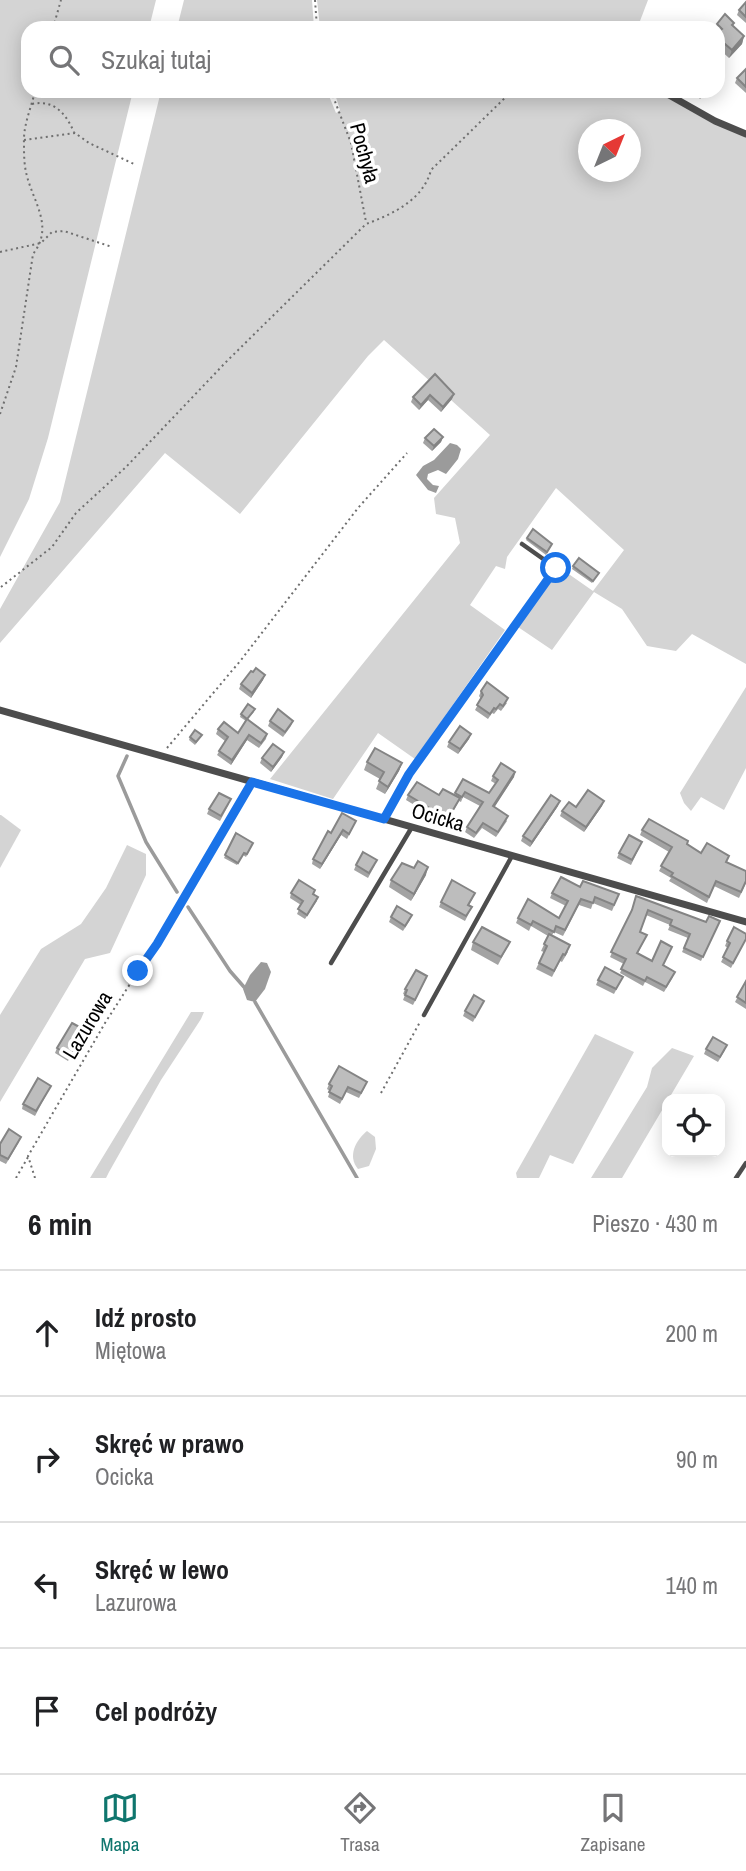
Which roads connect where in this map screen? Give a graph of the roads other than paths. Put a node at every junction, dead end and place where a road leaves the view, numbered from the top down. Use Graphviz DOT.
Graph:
graph roads {
  1 [pos="674,98"];
  2 [pos="746,134"];
  3 [pos="522,544"];
  4 [pos="0,710"];
  5 [pos="252,782"];
  6 [pos="384,819"];
  7 [pos="412,827"];
  8 [pos="512,856"];
  9 [pos="182,902"];
  10 [pos="746,922"];
  11 [pos="331,963"];
  12 [pos="424,1015"];
  13 [pos="746,1163"];
  14 [pos="736,1178"];
  1 -- 2 [label="street"];
  3 -- 6 [label="lane"];
  4 -- 5 [label="street, Ocicka"];
  5 -- 6 [label="street, Ocicka"];
  5 -- 9 [label="lane"];
  6 -- 7 [label="street, Ocicka"];
  7 -- 8 [label="street, Ocicka"];
  7 -- 11 [label="lane"];
  8 -- 10 [label="street, Ocicka"];
  8 -- 12 [label="lane"];
  13 -- 14 [label="lane"];
}
